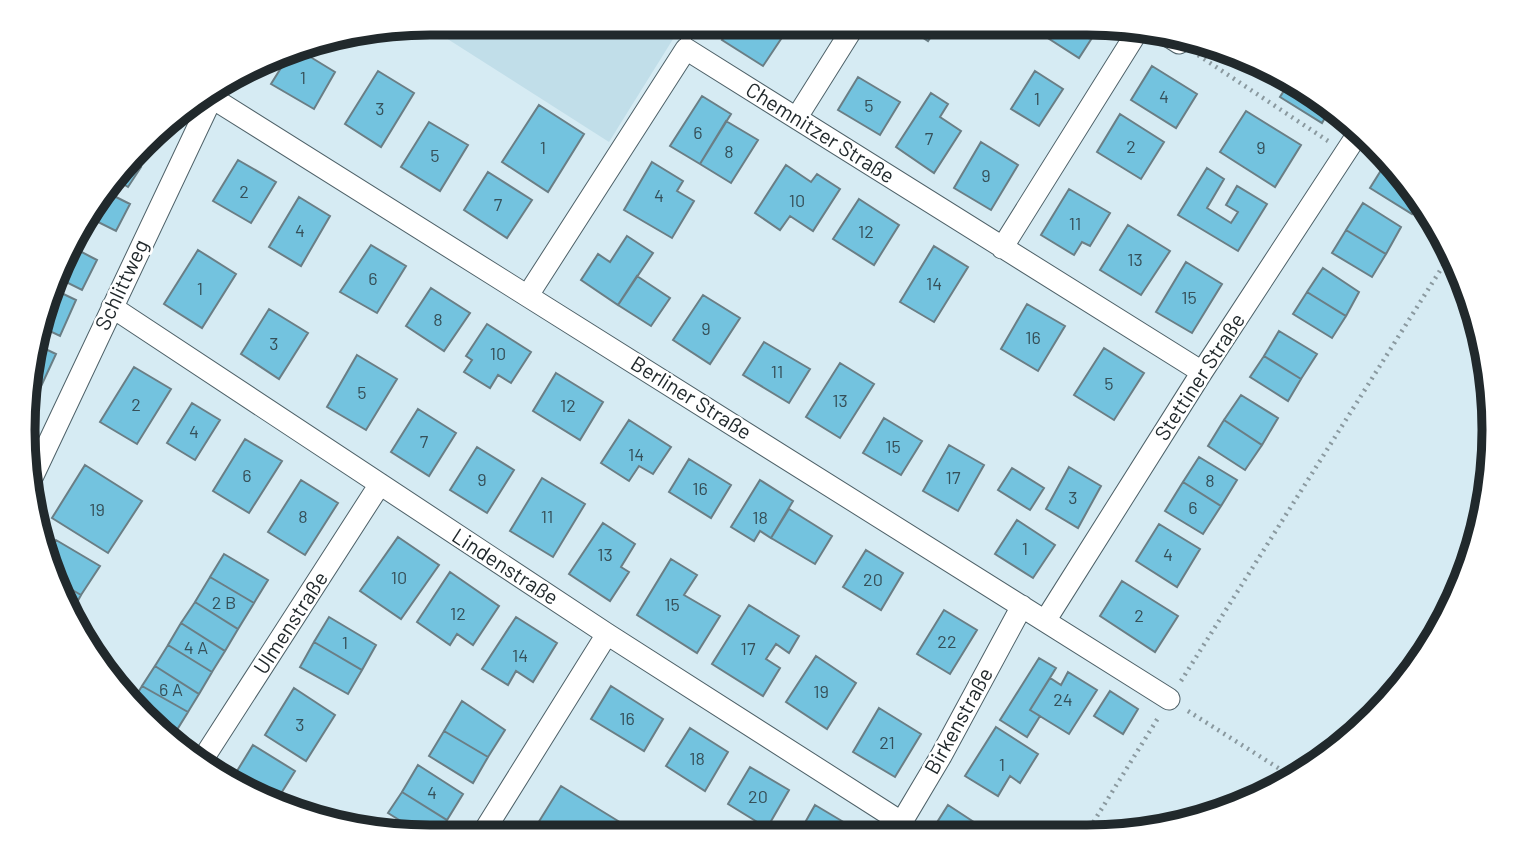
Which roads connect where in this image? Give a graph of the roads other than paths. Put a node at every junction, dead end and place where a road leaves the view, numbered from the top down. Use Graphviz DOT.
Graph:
graph roads {
  1 [pos="687,35"];
  2 [pos="848,35"];
  3 [pos="1134,38"];
  4 [pos="686,50"];
  5 [pos="217,98"];
  6 [pos="205,106"];
  7 [pos="797,117"];
  8 [pos="1352,144"];
  9 [pos="1002,248"];
  10 [pos="528,295"];
  11 [pos="112,307"];
  12 [pos="1202,372"];
  13 [pos="37,467"];
  14 [pos="380,485"];
  15 [pos="1022,606"];
  16 [pos="1045,621"];
  17 [pos="607,634"];
  18 [pos="1169,699"];
  19 [pos="206,754"];
  20 [pos="488,825"];
  21 [pos="894,825"];
  22 [pos="900,825"];
  1 -- 4 [label="lane"];
  2 -- 7 [label="street"];
  3 -- 9 [label="street"];
  4 -- 7 [label="street, Chemnitzer Straße"];
  4 -- 10 [label="street"];
  5 -- 10 [label="street, Berliner Straße"];
  6 -- 11 [label="street, Schlittweg"];
  7 -- 9 [label="street, Chemnitzer Straße"];
  8 -- 12 [label="street, Stettiner Straße"];
  9 -- 12 [label="street, Chemnitzer Straße"];
  10 -- 15 [label="street, Berliner Straße"];
  11 -- 13 [label="street, Schlittweg"];
  11 -- 14 [label="street, Lindenstraße"];
  12 -- 16 [label="street, Stettiner Straße"];
  14 -- 17 [label="street, Lindenstraße"];
  14 -- 19 [label="street, Ulmenstraße"];
  15 -- 16 [label="street, Berliner Straße"];
  15 -- 22 [label="street, Birkenstraße"];
  16 -- 18 [label="street, Berliner Straße"];
  17 -- 20 [label="street"];
  17 -- 21 [label="street, Lindenstraße"];
}
